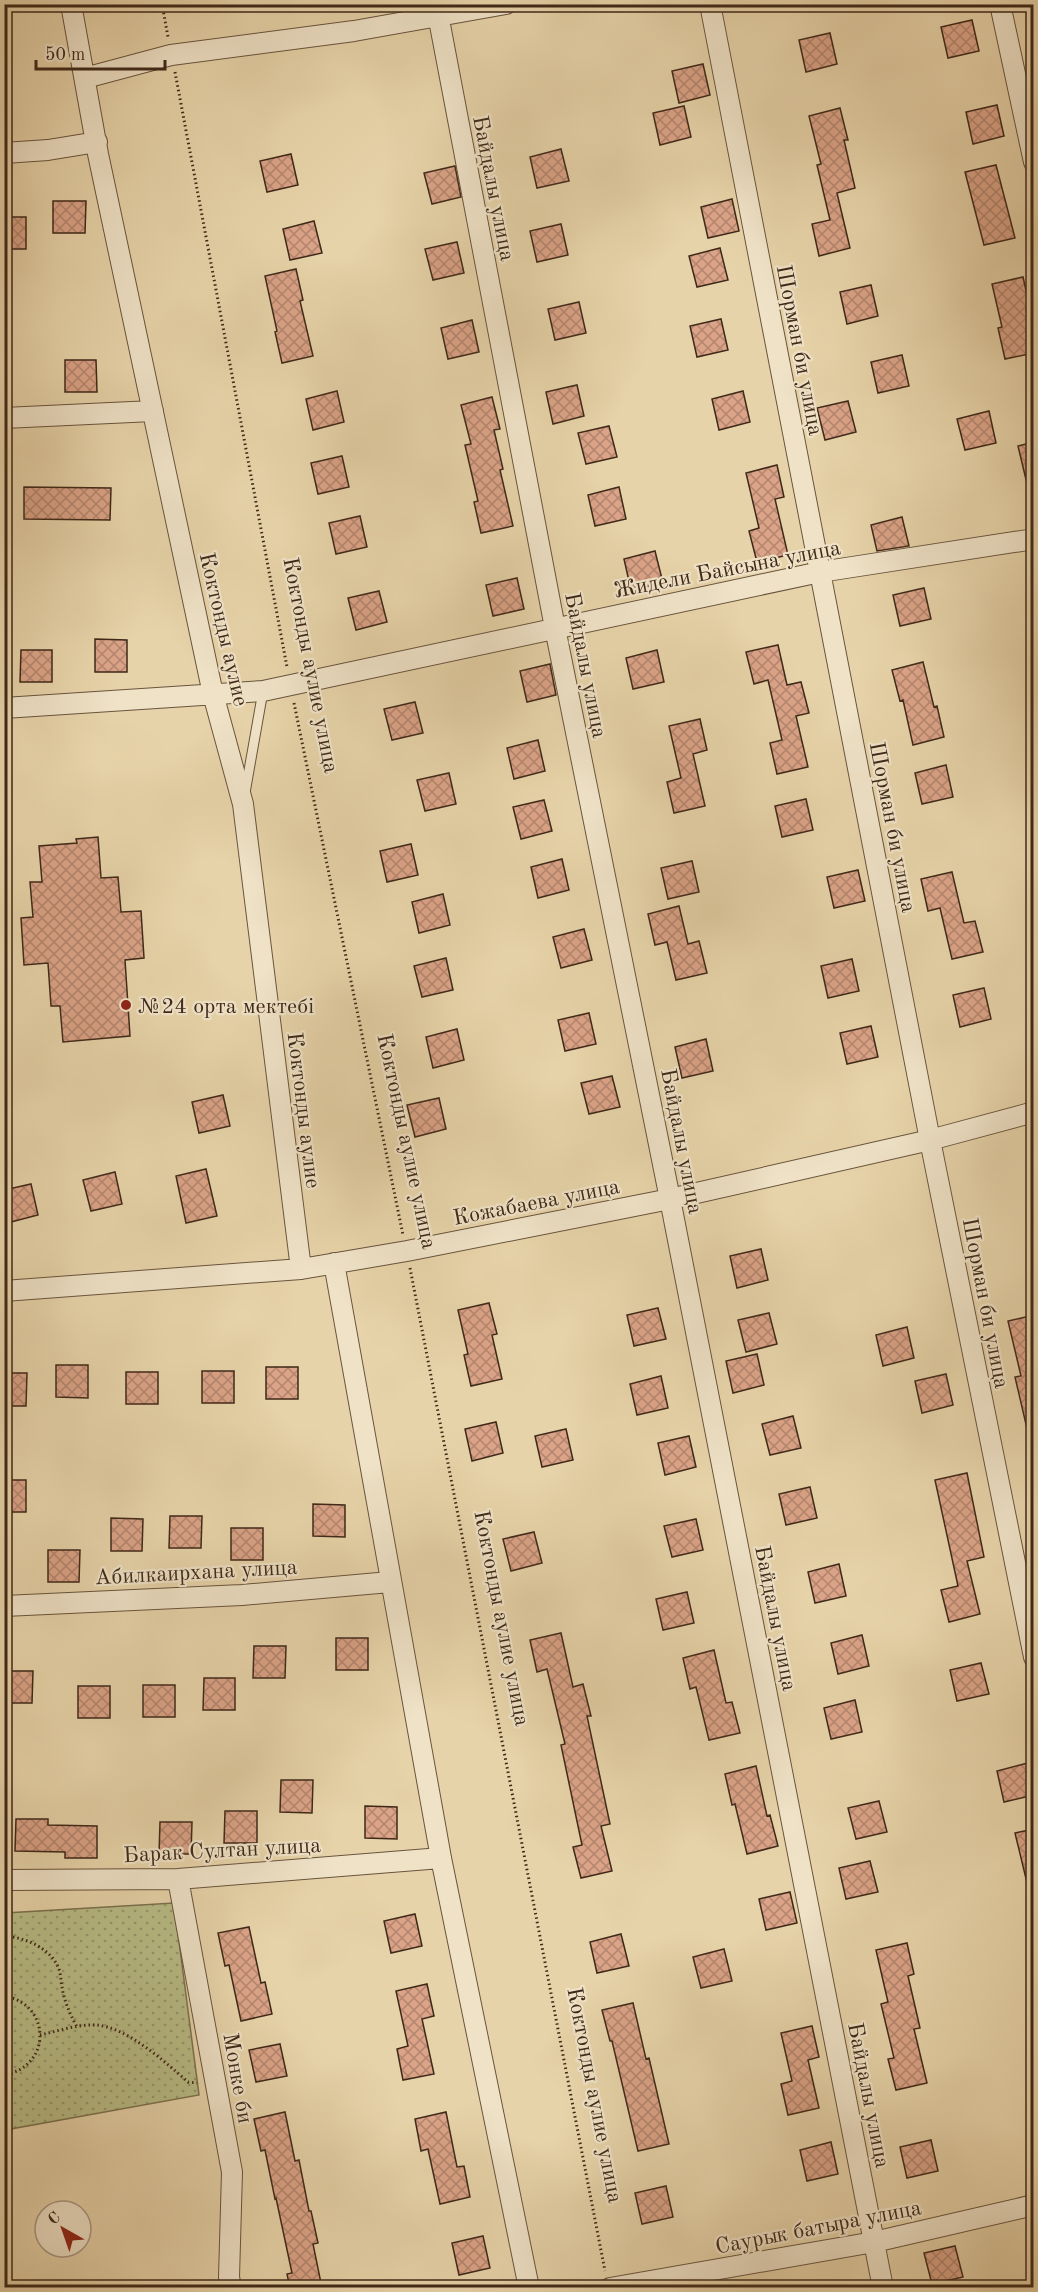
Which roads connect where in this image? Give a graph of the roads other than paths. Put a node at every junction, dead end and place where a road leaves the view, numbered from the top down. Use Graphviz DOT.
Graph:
graph roads {
  1 [pos="71,4"];
  2 [pos="506,4"];
  3 [pos="710,4"];
  4 [pos="1000,4"];
  5 [pos="437,10"];
  6 [pos="85,78"];
  7 [pos="97,142"];
  8 [pos="4,153"];
  9 [pos="1034,162"];
  10 [pos="153,411"];
  11 [pos="4,418"];
  12 [pos="1034,539"];
  13 [pos="820,572"];
  14 [pos="555,628"];
  15 [pos="263,691"];
  16 [pos="213,694"];
  17 [pos="4,708"];
  18 [pos="243,804"];
  19 [pos="1034,1112"];
  20 [pos="930,1140"];
  21 [pos="670,1198"];
  22 [pos="334,1263"];
  23 [pos="301,1269"];
  24 [pos="4,1292"];
  25 [pos="390,1582"];
  26 [pos="4,1606"];
  27 [pos="1034,1657"];
  28 [pos="441,1858"];
  29 [pos="178,1879"];
  30 [pos="4,1880"];
  31 [pos="1034,2205"];
  32 [pos="874,2242"];
  33 [pos="608,2282"];
  34 [pos="231,2288"];
  35 [pos="529,2288"];
  36 [pos="883,2288"];
  1 -- 6 [label="street, Коктонды аулие"];
  2 -- 5 [label="street"];
  3 -- 13 [label="street, Шорман би улица"];
  4 -- 9 [label="street"];
  5 -- 6 [label="street"];
  5 -- 14 [label="street, Байдалы улица"];
  6 -- 7 [label="street, Коктонды аулие"];
  7 -- 8 [label="street"];
  7 -- 10 [label="street, Коктонды аулие"];
  10 -- 11 [label="street"];
  10 -- 16 [label="street, Коктонды аулие"];
  12 -- 13 [label="street, Жидели Байсына улица"];
  13 -- 14 [label="street, Жидели Байсына улица"];
  13 -- 20 [label="street, Шорман би улица"];
  14 -- 15 [label="street, Жидели Байсына улица"];
  14 -- 21 [label="street, Байдалы улица"];
  15 -- 16 [label="street, Жидели Байсына улица"];
  15 -- 18 [label="lane"];
  16 -- 17 [label="street, Жидели Байсына улица"];
  16 -- 18 [label="street, Коктонды аулие"];
  18 -- 23 [label="street, Коктонды аулие"];
  19 -- 20 [label="street, Кожабаева улица"];
  20 -- 21 [label="street, Кожабаева улица"];
  20 -- 27 [label="street, Шорман би улица"];
  21 -- 22 [label="street, Кожабаева улица"];
  21 -- 32 [label="street, Байдалы улица"];
  22 -- 23 [label="street, Кожабаева улица"];
  22 -- 25 [label="street"];
  23 -- 24 [label="street, Кожабаева улица"];
  25 -- 26 [label="street, Абилкаирхана улица"];
  25 -- 28 [label="street"];
  28 -- 29 [label="street, Барак Султан улица"];
  28 -- 35 [label="street"];
  29 -- 30 [label="street, Барак Султан улица"];
  29 -- 34 [label="street, Монке би"];
  31 -- 32 [label="street, Саурык батыра улица"];
  32 -- 33 [label="street, Саурык батыра улица"];
  32 -- 36 [label="street, Байдалы улица"];
}
